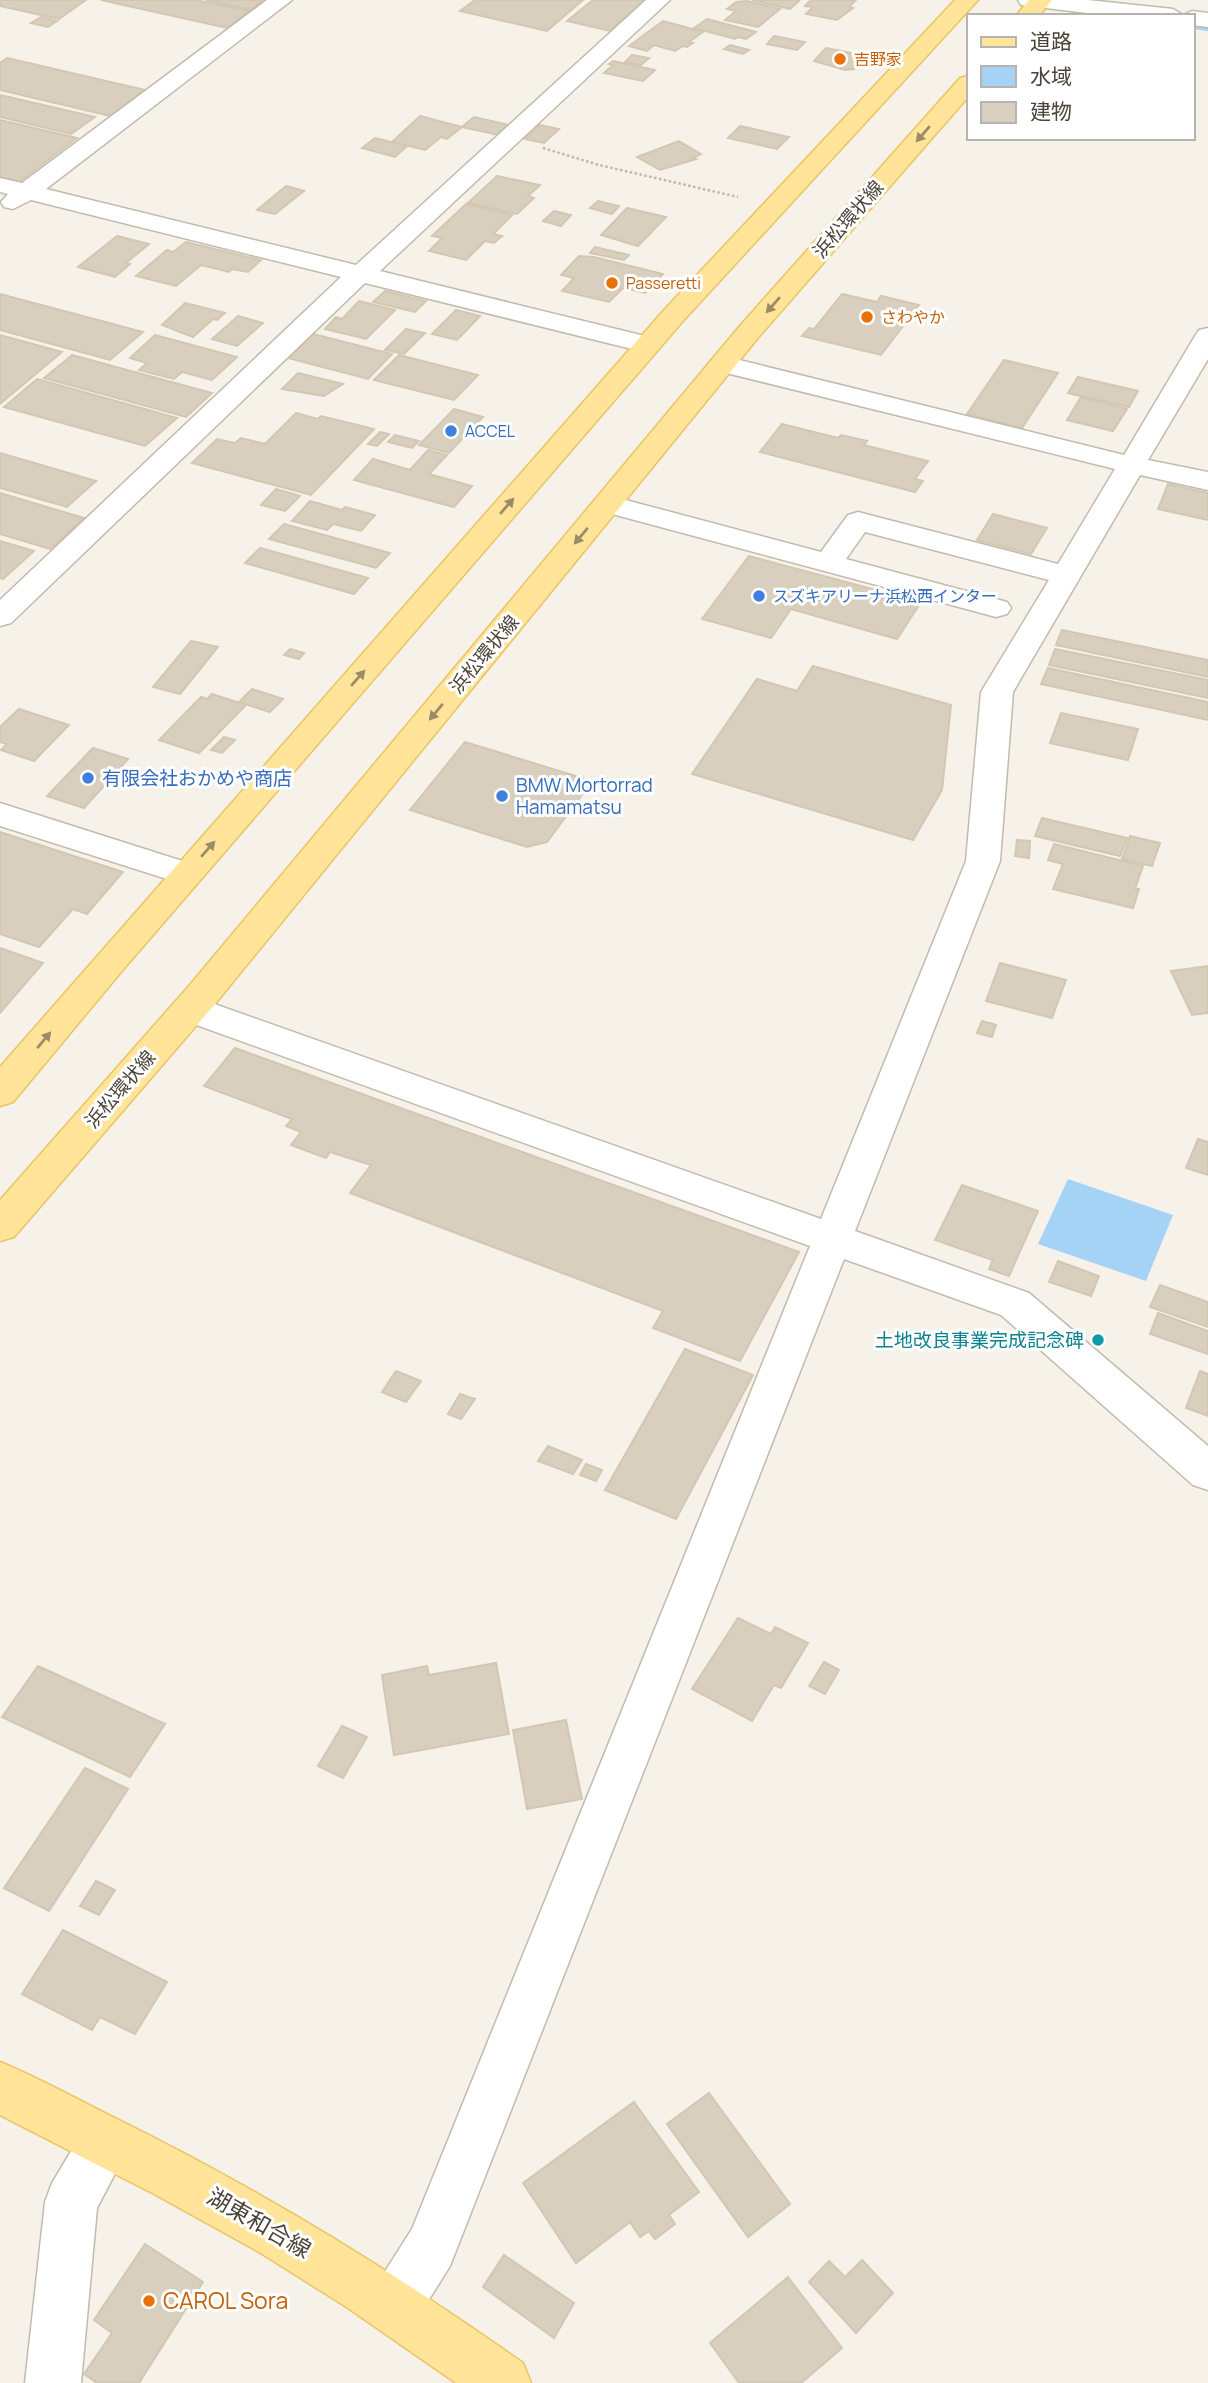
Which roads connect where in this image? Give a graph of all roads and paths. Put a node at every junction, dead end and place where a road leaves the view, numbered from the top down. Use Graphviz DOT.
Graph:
graph roads {
  1 [pos="281,0"];
  2 [pos="659,0"];
  3 [pos="967,0"];
  4 [pos="1029,0"];
  5 [pos="1041,0"];
  6 [pos="1029,14"];
  7 [pos="1156,14"];
  8 [pos="967,84"];
  9 [pos="508,139"];
  10 [pos="0,185"];
  11 [pos="27,192"];
  12 [pos="746,198"];
  13 [pos="0,212"];
  14 [pos="360,274"];
  15 [pos="1208,336"];
  16 [pos="648,345"];
  17 [pos="723,364"];
  18 [pos="1131,465"];
  19 [pos="1208,481"];
  20 [pos="607,504"];
  21 [pos="828,563"];
  22 [pos="1066,575"];
  23 [pos="996,608"];
  24 [pos="0,617"];
  25 [pos="0,814"];
  26 [pos="186,874"];
  27 [pos="190,1009"];
  28 [pos="0,1092"];
  29 [pos="0,1226"];
  30 [pos="832,1238"];
  31 [pos="1208,1472"];
  32 [pos="0,2088"];
  33 [pos="106,2141"];
  34 [pos="394,2306"];
  35 [pos="53,2383"];
  36 [pos="503,2383"];
  1 -- 11 [label="street"];
  2 -- 9 [label="street"];
  3 -- 16 [label="main road"];
  4 -- 5 [label="street"];
  5 -- 6 [label="main road"];
  5 -- 7 [label="street"];
  8 -- 17 [label="main road, 浜松環状線, one-way"];
  9 -- 12 [label="path"];
  9 -- 14 [label="street"];
  10 -- 11 [label="street"];
  11 -- 13 [label="street"];
  11 -- 14 [label="street"];
  14 -- 16 [label="street"];
  14 -- 24 [label="street"];
  15 -- 18 [label="street"];
  26 -- 16 [label="main road, one-way"];
  17 -- 18 [label="street"];
  17 -- 20 [label="main road, 浜松環状線"];
  18 -- 19 [label="street"];
  18 -- 22 [label="street"];
  20 -- 21 [label="street"];
  20 -- 27 [label="main road, 浜松環状線, one-way"];
  21 -- 22 [label="street"];
  21 -- 23 [label="street"];
  22 -- 30 [label="street"];
  25 -- 26 [label="street"];
  28 -- 26 [label="main road, one-way"];
  27 -- 29 [label="main road, 浜松環状線"];
  27 -- 30 [label="street"];
  30 -- 31 [label="street"];
  30 -- 34 [label="street"];
  32 -- 33 [label="main road, 湖東和合線"];
  33 -- 34 [label="main road, 湖東和合線"];
  33 -- 35 [label="street"];
  34 -- 36 [label="main road, 湖東和合線"];
}
